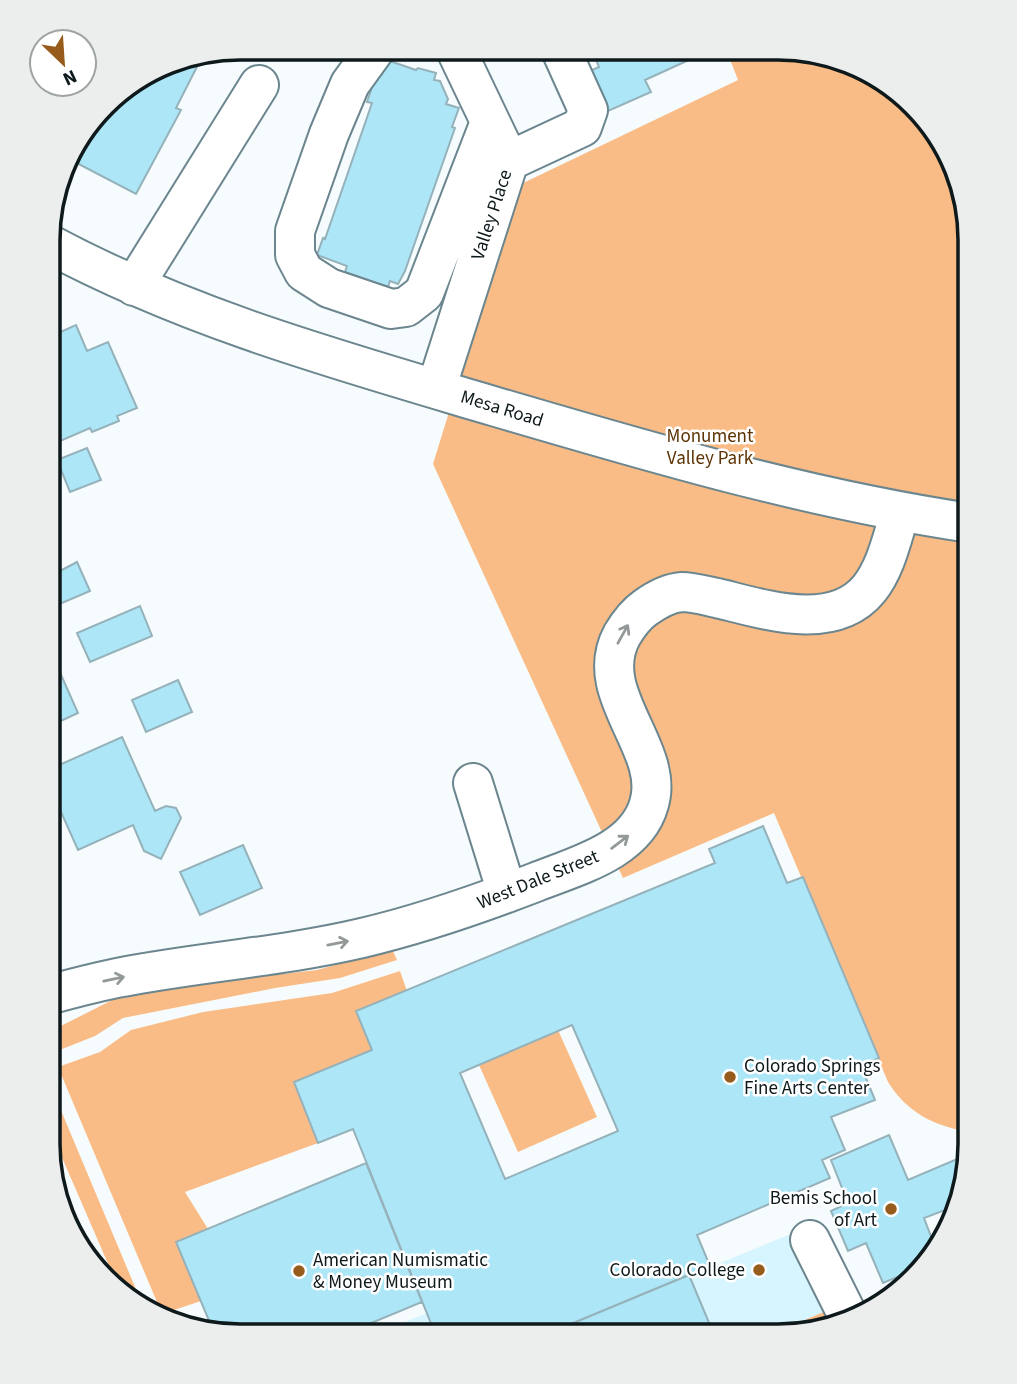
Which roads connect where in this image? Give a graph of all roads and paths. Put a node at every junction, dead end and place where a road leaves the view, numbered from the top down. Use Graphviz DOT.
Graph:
graph roads {
  1 [pos="367,60"];
  2 [pos="461,60"];
  3 [pos="565,60"];
  4 [pos="259,85"];
  5 [pos="490,122"];
  6 [pos="509,162"];
  7 [pos="60,249"];
  8 [pos="134,286"];
  9 [pos="436,389"];
  10 [pos="900,513"];
  11 [pos="958,521"];
  12 [pos="472,783"];
  13 [pos="507,893"];
  14 [pos="60,992"];
  15 [pos="810,1240"];
  16 [pos="845,1311"];
  1 -- 5 [label="street"];
  2 -- 5 [label="street, Valley Place"];
  3 -- 6 [label="street"];
  4 -- 8 [label="street"];
  5 -- 6 [label="street, Valley Place"];
  6 -- 9 [label="street, Valley Place"];
  7 -- 8 [label="street, Mesa Road"];
  8 -- 9 [label="street, Mesa Road"];
  9 -- 10 [label="street, Mesa Road"];
  10 -- 11 [label="street, Mesa Road"];
  13 -- 10 [label="street, West Dale Street, one-way"];
  12 -- 13 [label="street"];
  14 -- 13 [label="street, West Dale Street, one-way"];
  15 -- 16 [label="street"];
}
